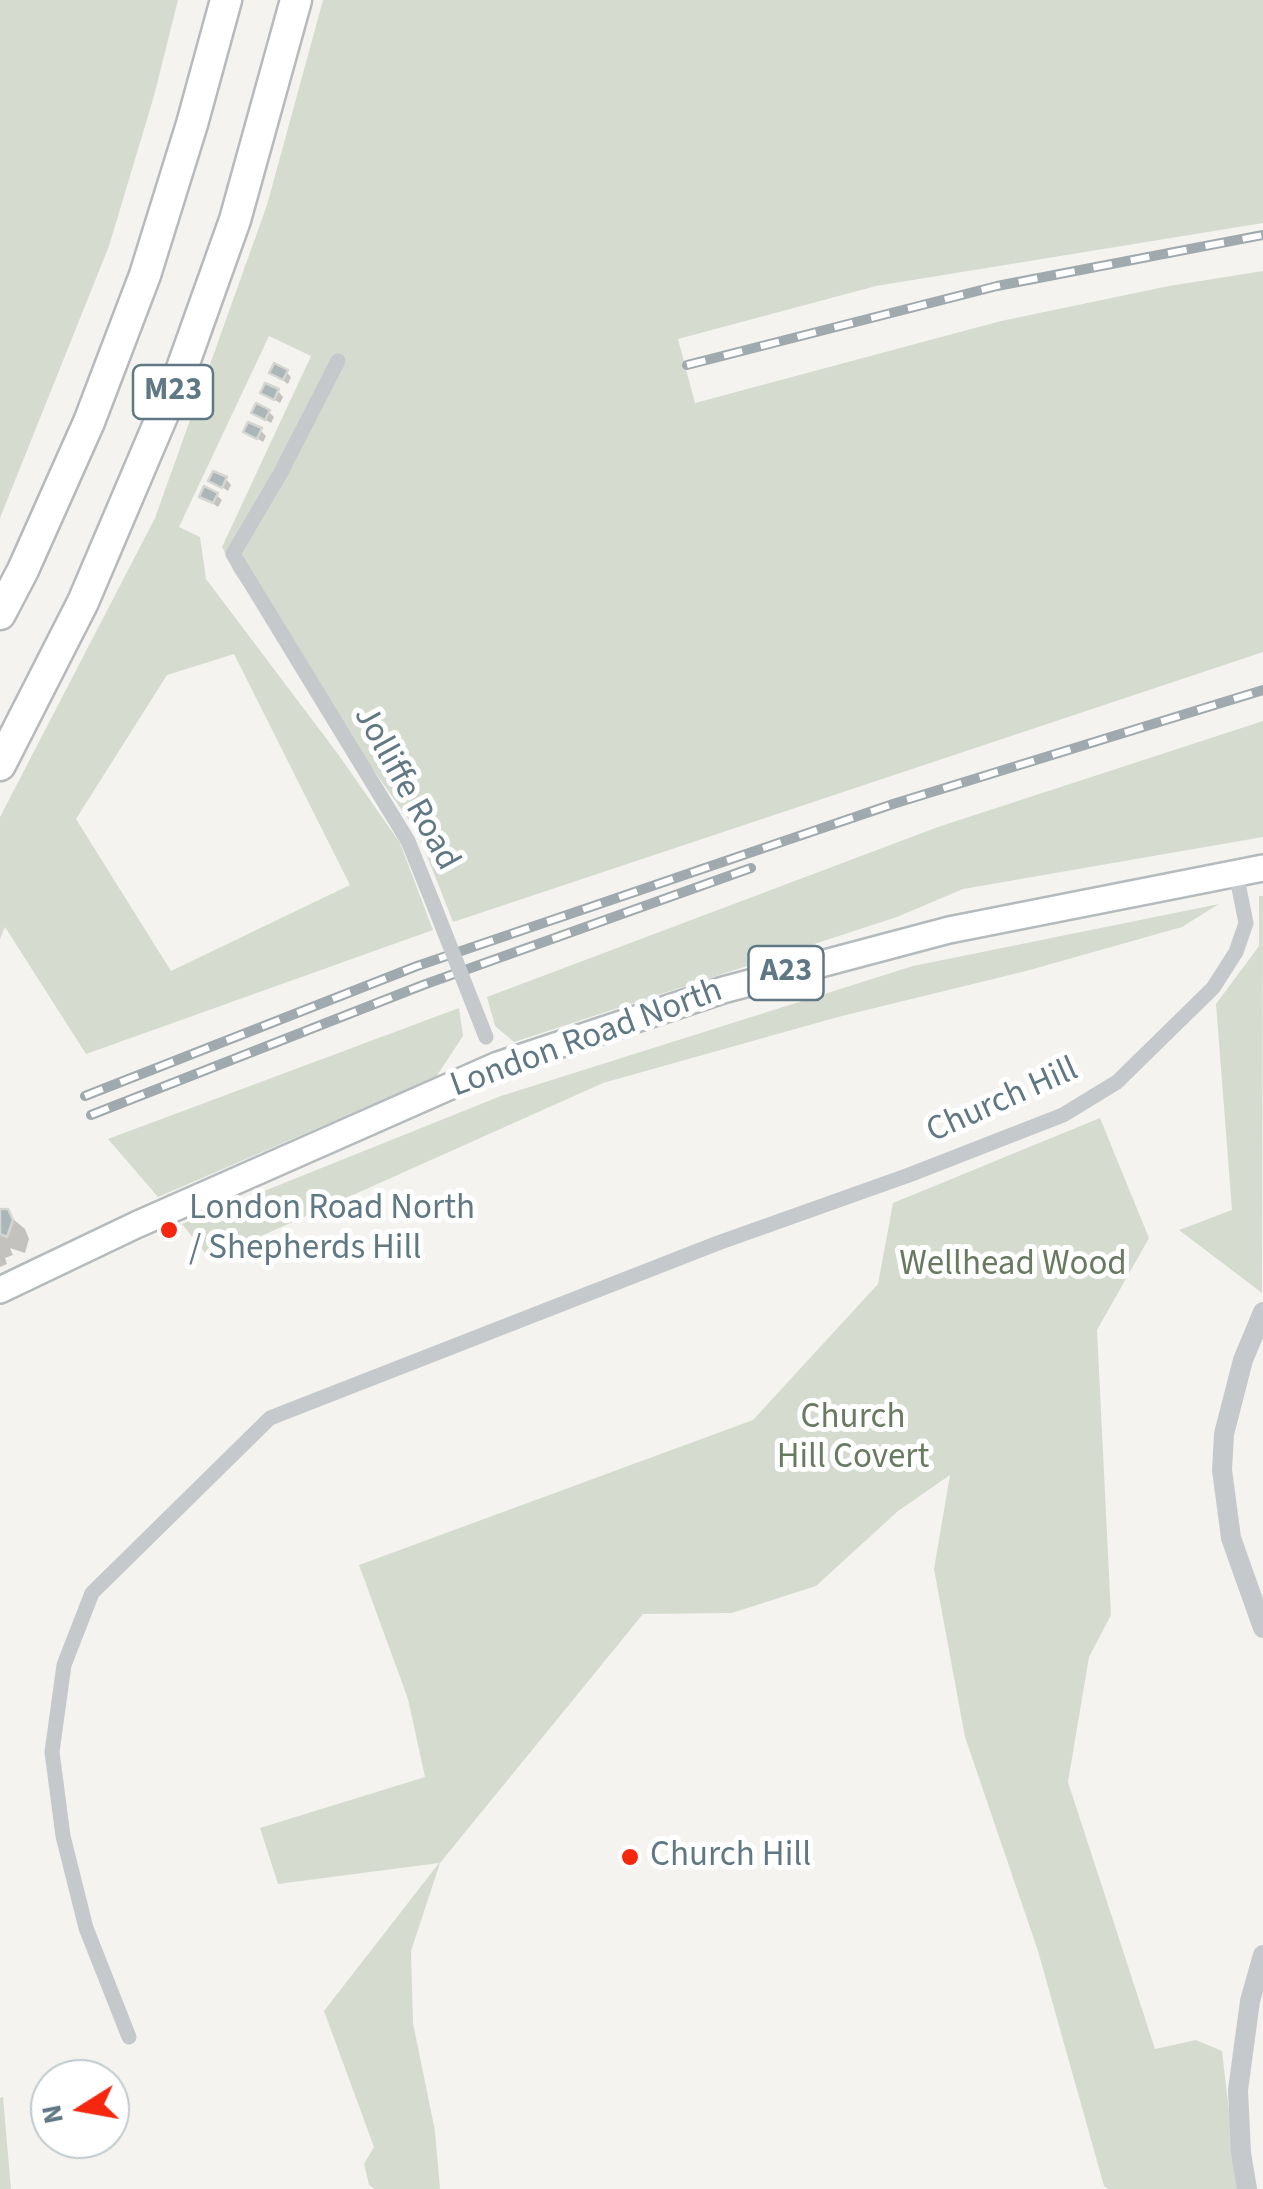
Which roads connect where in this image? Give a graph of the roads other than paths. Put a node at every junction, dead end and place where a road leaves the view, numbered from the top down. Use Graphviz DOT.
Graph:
graph roads {
  1 [pos="226,0"];
  2 [pos="296,0"];
  3 [pos="338,361"];
  4 [pos="0,614"];
  5 [pos="0,766"];
  6 [pos="1263,868"];
  7 [pos="1236,874"];
  8 [pos="498,1066"];
  9 [pos="0,1290"];
  10 [pos="1263,1312"];
  11 [pos="1263,1628"];
  12 [pos="1263,1955"];
  13 [pos="129,2037"];
  14 [pos="1247,2189"];
  1 -- 4 [label="highway, M23"];
  2 -- 5 [label="highway, M23"];
  3 -- 8 [label="street, Jolliffe Road, bridge"];
  6 -- 7 [label="main road, London Road North / A23"];
  7 -- 8 [label="main road, London Road North / A23"];
  7 -- 13 [label="street, Church Hill"];
  8 -- 9 [label="main road, London Road North / A23"];
  10 -- 11 [label="street"];
  12 -- 14 [label="street"];
}
